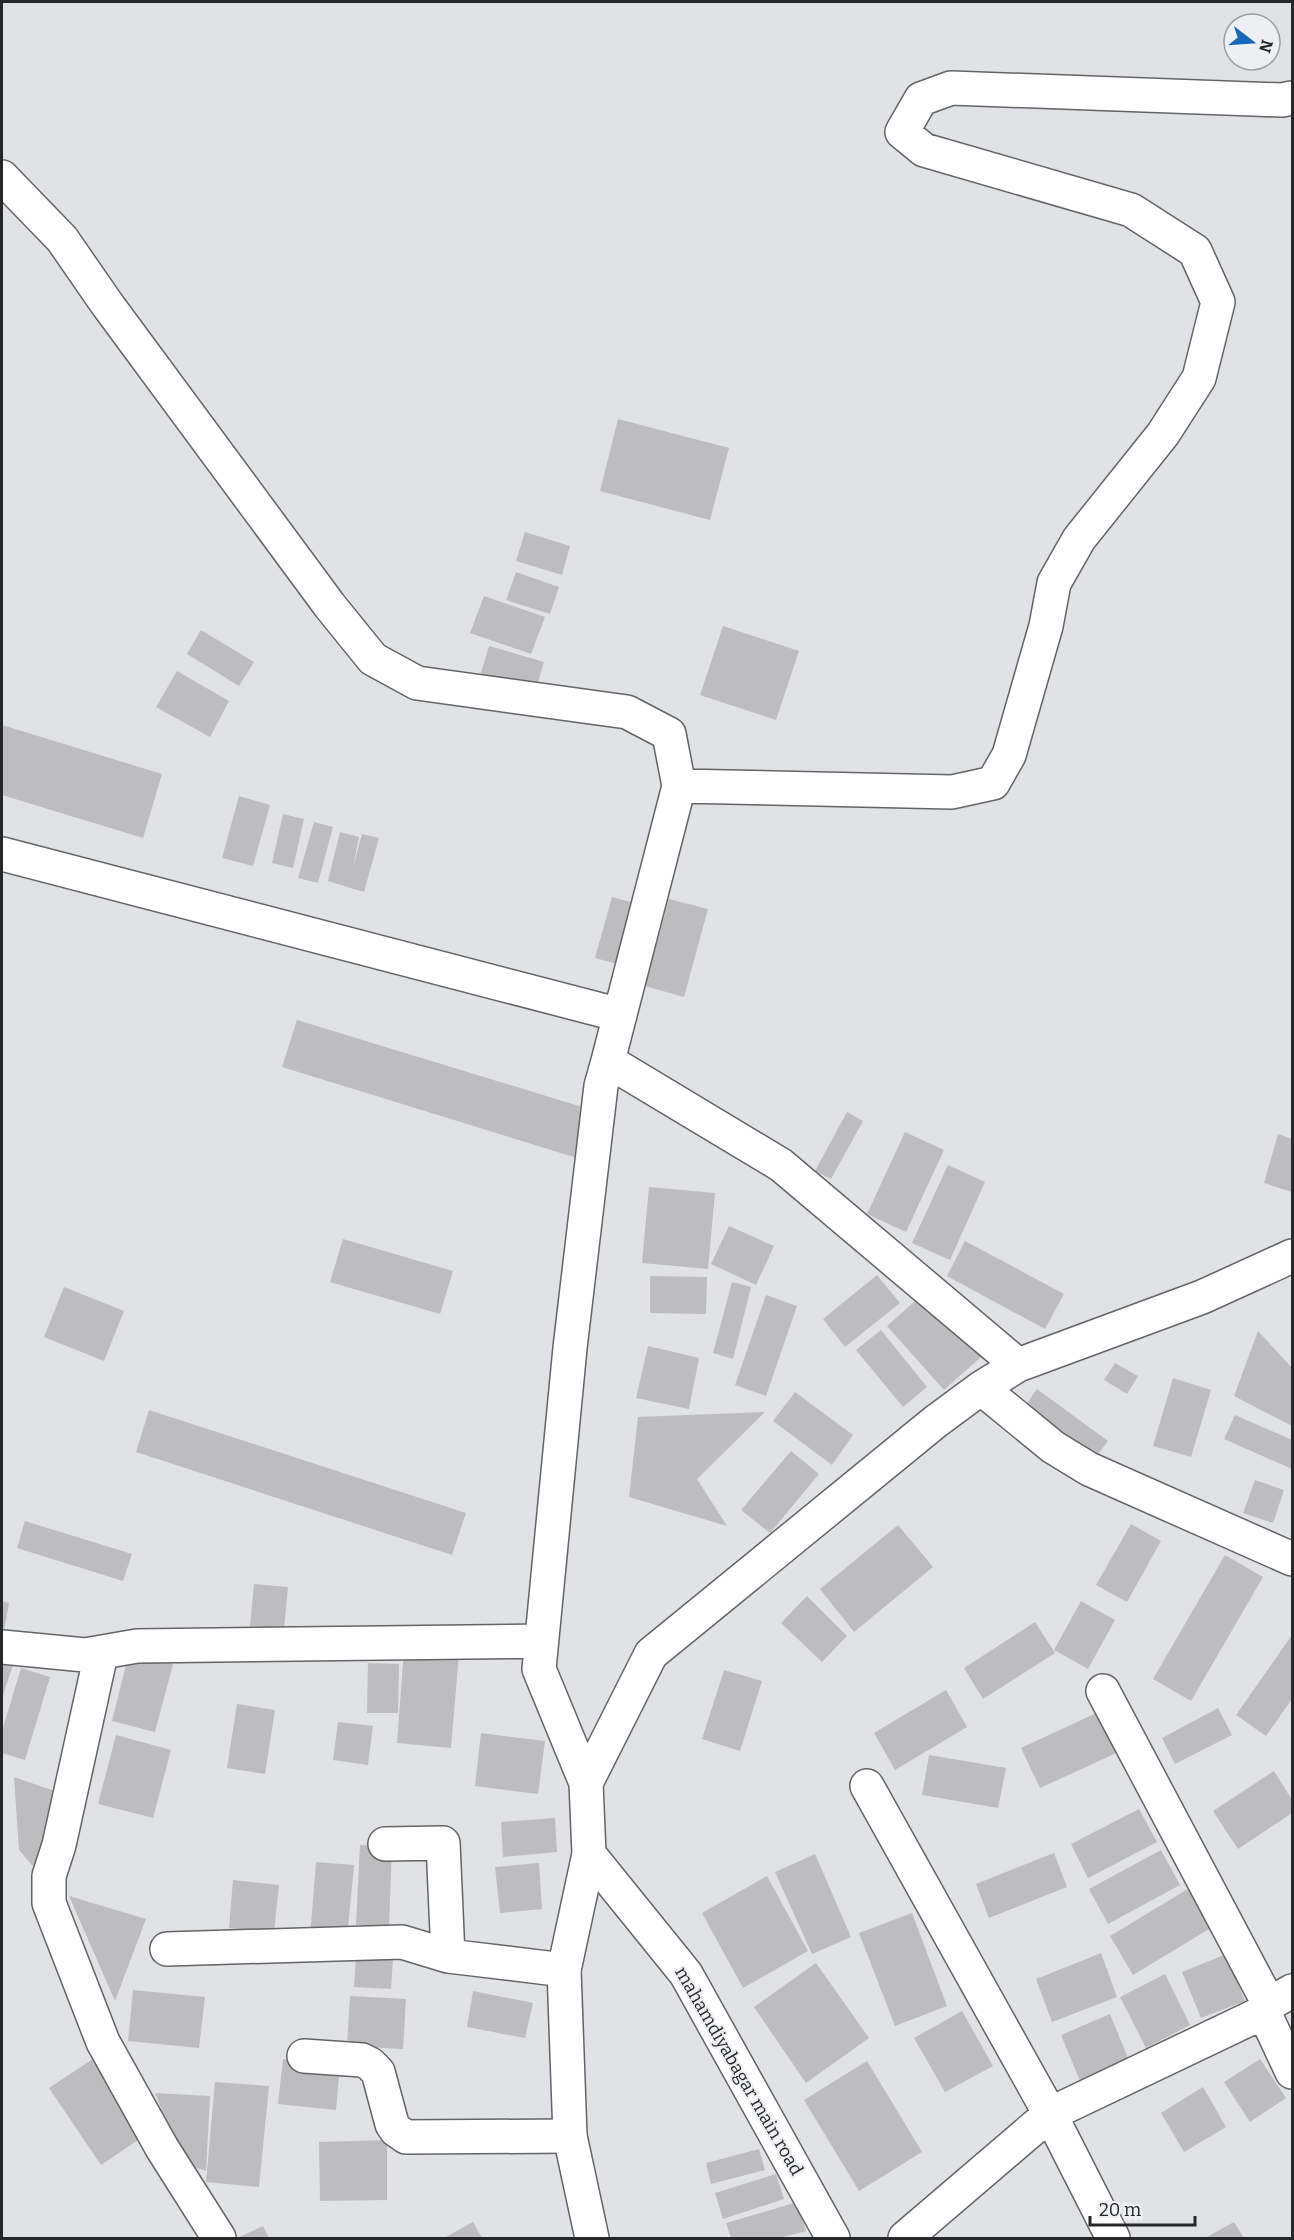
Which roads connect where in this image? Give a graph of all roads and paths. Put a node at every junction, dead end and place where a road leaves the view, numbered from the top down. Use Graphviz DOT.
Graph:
graph roads {
  1 [pos="1293,98"];
  2 [pos="2,177"];
  3 [pos="679,786"];
  4 [pos="2,854"];
  5 [pos="620,1015"];
  6 [pos="609,1061"];
  7 [pos="1293,1256"];
  8 [pos="1018,1365"];
  9 [pos="981,1388"];
  10 [pos="1293,1559"];
  11 [pos="541,1641"];
  12 [pos="2,1647"];
  13 [pos="101,1654"];
  14 [pos="1103,1691"];
  15 [pos="586,1784"];
  16 [pos="867,1786"];
  17 [pos="385,1844"];
  18 [pos="589,1854"];
  19 [pos="167,1949"];
  20 [pos="448,1956"];
  21 [pos="564,1970"];
  22 [pos="1275,2002"];
  23 [pos="304,2056"];
  24 [pos="1293,2072"];
  25 [pos="1050,2114"];
  26 [pos="570,2136"];
  27 [pos="219,2238"];
  28 [pos="591,2238"];
  29 [pos="833,2238"];
  30 [pos="905,2238"];
  31 [pos="1113,2238"];
  1 -- 3 [label="street"];
  2 -- 3 [label="street"];
  3 -- 5 [label="street"];
  4 -- 5 [label="street"];
  5 -- 6 [label="street"];
  6 -- 8 [label="street"];
  6 -- 11 [label="street"];
  7 -- 8 [label="street"];
  8 -- 9 [label="street"];
  9 -- 10 [label="street"];
  9 -- 15 [label="street"];
  11 -- 13 [label="street"];
  11 -- 15 [label="street"];
  12 -- 13 [label="street"];
  13 -- 27 [label="street"];
  14 -- 22 [label="street"];
  15 -- 18 [label="street"];
  16 -- 25 [label="street"];
  17 -- 20 [label="street"];
  18 -- 21 [label="street"];
  18 -- 29 [label="street, mahamdiyabagar main road"];
  19 -- 20 [label="street"];
  20 -- 21 [label="street"];
  21 -- 26 [label="street"];
  22 -- 24 [label="street"];
  22 -- 25 [label="street"];
  23 -- 26 [label="street"];
  25 -- 30 [label="street"];
  25 -- 31 [label="street"];
  26 -- 28 [label="street"];
}
